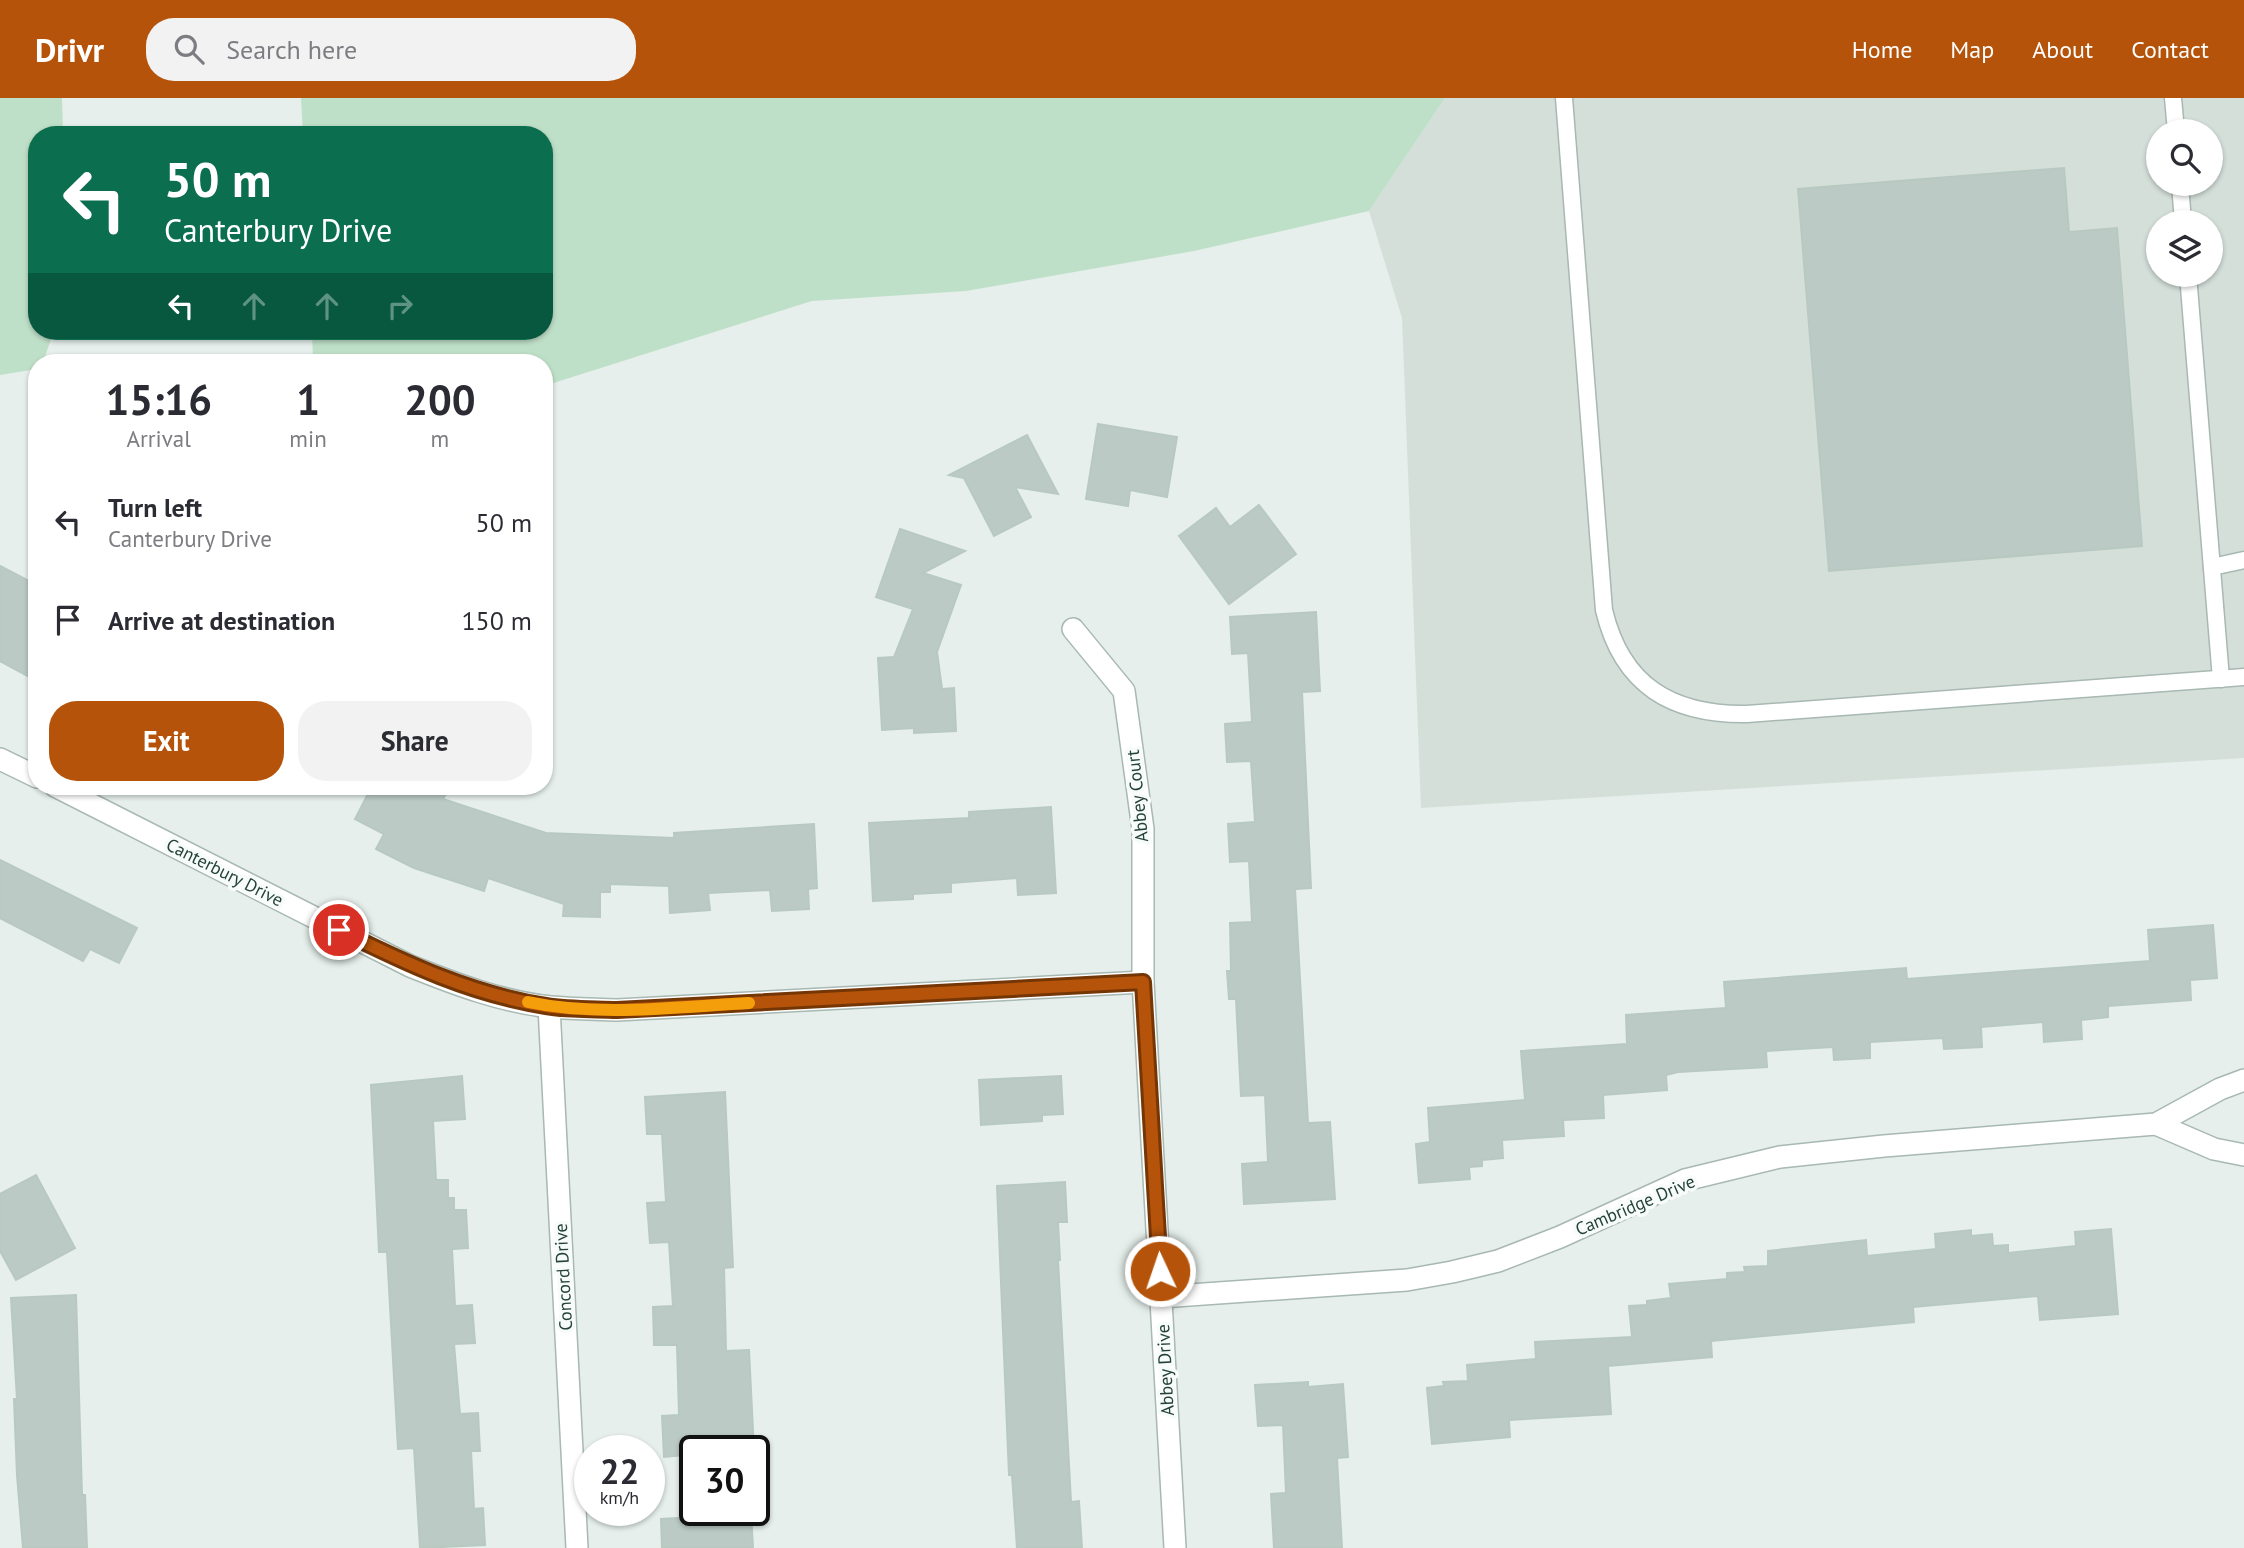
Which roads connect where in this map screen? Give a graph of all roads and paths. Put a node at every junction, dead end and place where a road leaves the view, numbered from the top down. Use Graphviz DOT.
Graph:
graph roads {
  1 [pos="1564,98"];
  2 [pos="2173,98"];
  3 [pos="2175,119"];
  4 [pos="2189,287"];
  5 [pos="2244,560"];
  6 [pos="2212,567"];
  7 [pos="1073,629"];
  8 [pos="2244,677"];
  9 [pos="2221,679"];
  10 [pos="0,759"];
  11 [pos="28,773"];
  12 [pos="73,795"];
  13 [pos="1143,982"];
  14 [pos="549,1007"];
  15 [pos="2244,1080"];
  16 [pos="2156,1124"];
  17 [pos="2244,1155"];
  18 [pos="1161,1297"];
  19 [pos="577,1548"];
  20 [pos="1175,1548"];
  1 -- 9 [label="lane"];
  2 -- 3 [label="lane"];
  4 -- 6 [label="lane"];
  5 -- 6 [label="lane"];
  6 -- 9 [label="lane"];
  7 -- 13 [label="street, Abbey Court"];
  8 -- 9 [label="lane"];
  10 -- 11 [label="street"];
  12 -- 14 [label="street, Canterbury Drive"];
  13 -- 14 [label="street, Canterbury Drive"];
  13 -- 18 [label="street, Abbey Drive"];
  14 -- 19 [label="street, Concord Drive"];
  15 -- 16 [label="street, Cambridge Drive"];
  16 -- 17 [label="street, Cambridge Drive"];
  16 -- 18 [label="street, Cambridge Drive"];
  18 -- 20 [label="street, Abbey Drive"];
}
